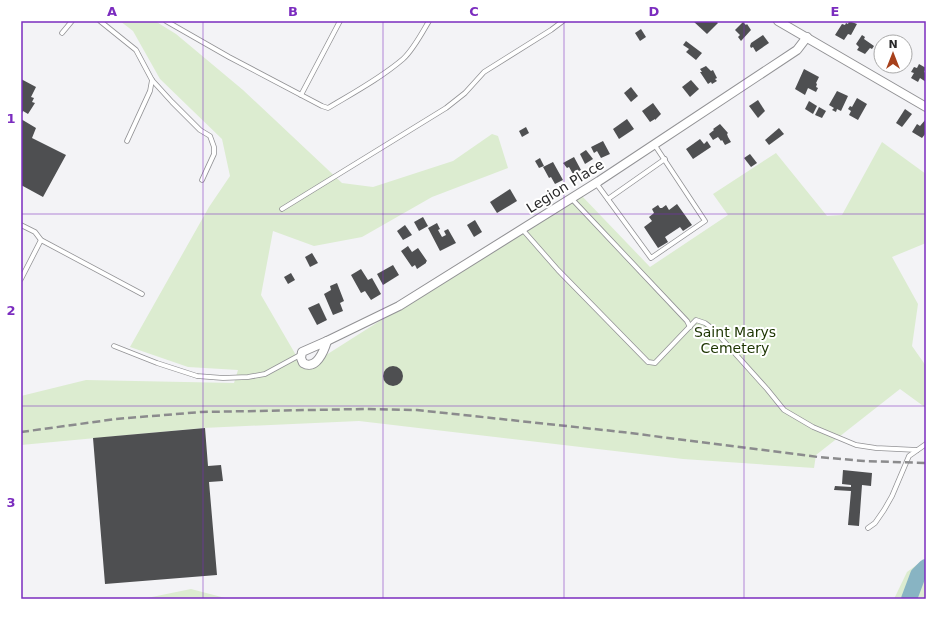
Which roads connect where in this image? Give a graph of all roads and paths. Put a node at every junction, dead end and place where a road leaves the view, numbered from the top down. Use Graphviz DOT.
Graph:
graph roads {
  1 [pos="72,21"];
  2 [pos="100,21"];
  3 [pos="166,21"];
  4 [pos="340,21"];
  5 [pos="429,21"];
  6 [pos="563,21"];
  7 [pos="778,21"];
  8 [pos="62,33"];
  9 [pos="807,37"];
  10 [pos="152,80"];
  11 [pos="301,95"];
  12 [pos="926,107"];
  13 [pos="127,141"];
  14 [pos="654,144"];
  15 [pos="665,159"];
  16 [pos="202,180"];
  17 [pos="595,183"];
  18 [pos="571,198"];
  19 [pos="608,199"];
  20 [pos="282,209"];
  21 [pos="21,225"];
  22 [pos="522,229"];
  23 [pos="41,240"];
  24 [pos="21,279"];
  25 [pos="142,294"];
  26 [pos="690,327"];
  27 [pos="327,341"];
  28 [pos="114,346"];
  29 [pos="300,355"];
  30 [pos="926,444"];
  31 [pos="917,450"];
  32 [pos="868,528"];
  1 -- 8 [label="lane"];
  2 -- 10 [label="lane"];
  3 -- 11 [label="lane"];
  4 -- 11 [label="lane"];
  5 -- 11 [label="lane"];
  6 -- 20 [label="lane"];
  7 -- 9 [label="street"];
  9 -- 12 [label="street"];
  9 -- 14 [label="street, Legion Place"];
  10 -- 13 [label="lane"];
  10 -- 16 [label="lane"];
  14 -- 15 [label="lane"];
  14 -- 17 [label="street, Legion Place"];
  15 -- 19 [label="lane"];
  15 -- 19 [label="lane"];
  17 -- 18 [label="street, Legion Place"];
  17 -- 19 [label="lane"];
  18 -- 22 [label="street, Legion Place"];
  18 -- 26 [label="lane"];
  21 -- 23 [label="lane"];
  22 -- 26 [label="lane"];
  22 -- 27 [label="street, Legion Place"];
  23 -- 24 [label="lane"];
  23 -- 25 [label="lane"];
  26 -- 31 [label="lane"];
  27 -- 29 [label="street, Legion Place"];
  27 -- 29 [label="street"];
  28 -- 29 [label="lane"];
  30 -- 31 [label="lane"];
  31 -- 32 [label="lane"];
}
